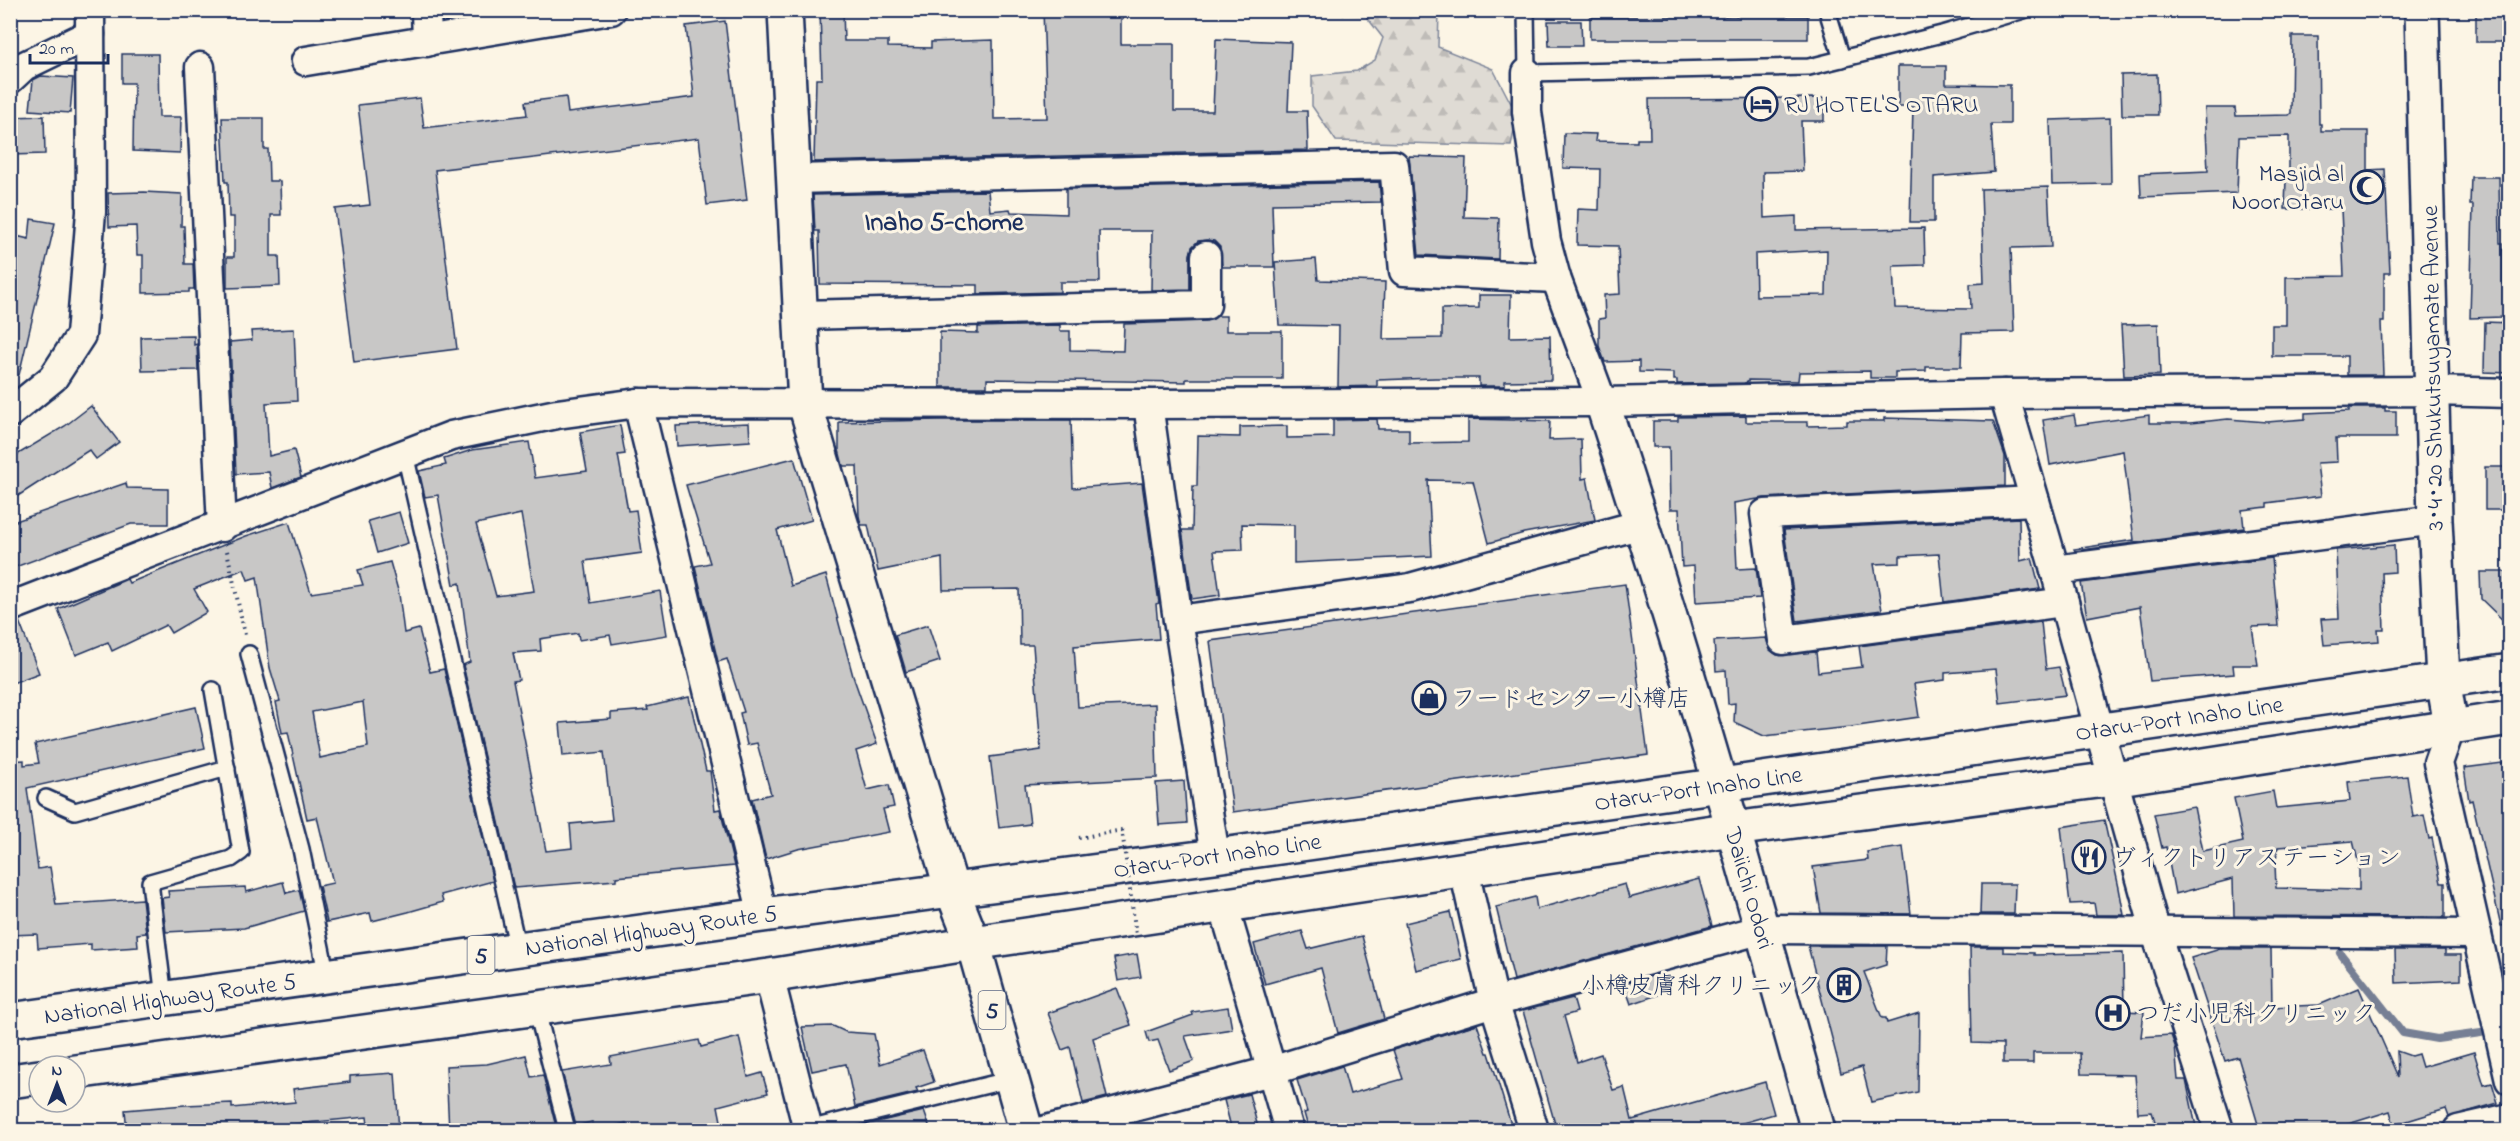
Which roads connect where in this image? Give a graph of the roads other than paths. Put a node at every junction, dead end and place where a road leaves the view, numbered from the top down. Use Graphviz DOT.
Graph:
graph roads {
  1 [pos="426,10"];
  2 [pos="611,10"];
  3 [pos="785,10"];
  4 [pos="1526,10"];
  5 [pos="1827,10"];
  6 [pos="2024,10"];
  7 [pos="2422,10"];
  8 [pos="577,14"];
  9 [pos="90,22"];
  10 [pos="427,42"];
  11 [pos="1842,59"];
  12 [pos="306,61"];
  13 [pos="200,67"];
  14 [pos="1527,73"];
  15 [pos="10,78"];
  16 [pos="794,179"];
  17 [pos="1206,256"];
  18 [pos="1556,278"];
  19 [pos="801,315"];
  20 [pos="2433,391"];
  21 [pos="2510,393"];
  22 [pos="2004,394"];
  23 [pos="1602,402"];
  24 [pos="638,404"];
  25 [pos="805,404"];
  26 [pos="1148,404"];
  27 [pos="10,413"];
  28 [pos="405,454"];
  29 [pos="2035,501"];
  30 [pos="2435,520"];
  31 [pos="1642,524"];
  32 [pos="222,527"];
  33 [pos="2055,570"];
  34 [pos="2064,602"];
  35 [pos="10,608"];
  36 [pos="1178,620"];
  37 [pos="249,654"];
  38 [pos="2510,671"];
  39 [pos="2443,679"];
  40 [pos="213,690"];
  41 [pos="2510,718"];
  42 [pos="2451,726"];
  43 [pos="2100,730"];
  44 [pos="226,768"];
  45 [pos="2113,779"];
  46 [pos="1721,785"];
  47 [pos="46,798"];
  48 [pos="1733,829"];
  49 [pos="1215,856"];
  50 [pos="1464,870"];
  51 [pos="951,891"];
  52 [pos="1223,904"];
  53 [pos="763,915"];
  54 [pos="1763,929"];
  55 [pos="2156,933"];
  56 [pos="2477,934"];
  57 [pos="973,942"];
  58 [pos="518,949"];
  59 [pos="769,976"];
  60 [pos="327,977"];
  61 [pos="164,998"];
  62 [pos="1494,1002"];
  63 [pos="536,1007"];
  64 [pos="11,1017"];
  65 [pos="87,1070"];
  66 [pos="1271,1071"];
  67 [pos="27,1079"];
  68 [pos="1012,1079"];
  69 [pos="2510,1080"];
  70 [pos="10,1081"];
  71 [pos="2510,1118"];
  72 [pos="806,1130"];
  73 [pos="567,1131"];
  74 [pos="1026,1131"];
  75 [pos="1046,1131"];
  76 [pos="1288,1131"];
  77 [pos="1534,1131"];
  78 [pos="1818,1131"];
  79 [pos="2219,1131"];
  80 [pos="2458,1131"];
  1 -- 10 [label="street"];
  2 -- 8 [label="street"];
  3 -- 16 [label="main road"];
  4 -- 14 [label="lane"];
  5 -- 11 [label="lane"];
  6 -- 11 [label="lane"];
  7 -- 20 [label="main road, 3･4･20 Shukutsuyamate Avenue"];
  8 -- 10 [label="street"];
  9 -- 15 [label="street"];
  9 -- 27 [label="street"];
  10 -- 12 [label="street"];
  11 -- 14 [label="lane"];
  13 -- 32 [label="street"];
  14 -- 18 [label="street"];
  16 -- 18 [label="street"];
  16 -- 19 [label="main road"];
  17 -- 19 [label="street"];
  18 -- 23 [label="street"];
  19 -- 25 [label="main road"];
  20 -- 21 [label="street"];
  20 -- 22 [label="street"];
  20 -- 30 [label="main road, 3･4･20 Shukutsuyamate Avenue"];
  22 -- 23 [label="street"];
  22 -- 29 [label="street"];
  23 -- 26 [label="street"];
  23 -- 31 [label="main road, Daiichi Odori"];
  24 -- 25 [label="street"];
  24 -- 28 [label="street"];
  24 -- 53 [label="street"];
  25 -- 26 [label="street"];
  25 -- 51 [label="main road"];
  26 -- 36 [label="street"];
  28 -- 32 [label="street"];
  28 -- 58 [label="lane"];
  29 -- 33 [label="street"];
  29 -- 34 [label="street"];
  30 -- 33 [label="street"];
  30 -- 39 [label="main road, 3･4･20 Shukutsuyamate Avenue"];
  31 -- 36 [label="street"];
  31 -- 46 [label="main road, Daiichi Odori"];
  32 -- 35 [label="street"];
  33 -- 34 [label="street"];
  34 -- 43 [label="street"];
  36 -- 49 [label="street"];
  37 -- 60 [label="lane"];
  38 -- 39 [label="main road, Otaru-Port Inaho Line"];
  39 -- 42 [label="main road, 3･4･20 Shukutsuyamate Avenue"];
  39 -- 43 [label="main road, Otaru-Port Inaho Line"];
  40 -- 44 [label="lane"];
  41 -- 42 [label="main road, Otaru-Port Inaho Line"];
  42 -- 45 [label="main road, Otaru-Port Inaho Line"];
  42 -- 56 [label="street"];
  43 -- 45 [label="street"];
  43 -- 46 [label="main road, Otaru-Port Inaho Line"];
  44 -- 47 [label="lane"];
  44 -- 61 [label="lane"];
  45 -- 48 [label="main road, Otaru-Port Inaho Line"];
  45 -- 55 [label="street"];
  46 -- 48 [label="main road, Daiichi Odori"];
  46 -- 49 [label="main road, Otaru-Port Inaho Line"];
  48 -- 50 [label="main road, Otaru-Port Inaho Line"];
  48 -- 54 [label="main road, Daiichi Odori"];
  49 -- 51 [label="main road, Otaru-Port Inaho Line"];
  50 -- 52 [label="main road, Otaru-Port Inaho Line"];
  50 -- 62 [label="street"];
  51 -- 53 [label="main road, National Highway Route 5 / 5"];
  51 -- 57 [label="main road, 5"];
  52 -- 57 [label="main road, Otaru-Port Inaho Line"];
  52 -- 66 [label="street"];
  53 -- 58 [label="main road, National Highway Route 5 / 5"];
  54 -- 55 [label="street"];
  54 -- 62 [label="street"];
  54 -- 78 [label="main road, Daiichi Odori"];
  55 -- 56 [label="street"];
  55 -- 79 [label="street"];
  56 -- 69 [label="street"];
  57 -- 59 [label="main road"];
  57 -- 68 [label="main road, 5"];
  58 -- 60 [label="main road, National Highway Route 5 / 5"];
  59 -- 63 [label="main road"];
  59 -- 72 [label="street"];
  60 -- 61 [label="main road, National Highway Route 5 / 5"];
  61 -- 64 [label="main road, National Highway Route 5 / 5"];
  62 -- 66 [label="street"];
  62 -- 77 [label="street"];
  63 -- 65 [label="main road"];
  63 -- 73 [label="lane"];
  66 -- 75 [label="street"];
  66 -- 76 [label="street"];
  67 -- 70 [label="main road"];
  68 -- 72 [label="lane"];
  68 -- 74 [label="main road, 5"];
  71 -- 80 [label="street"];
}
